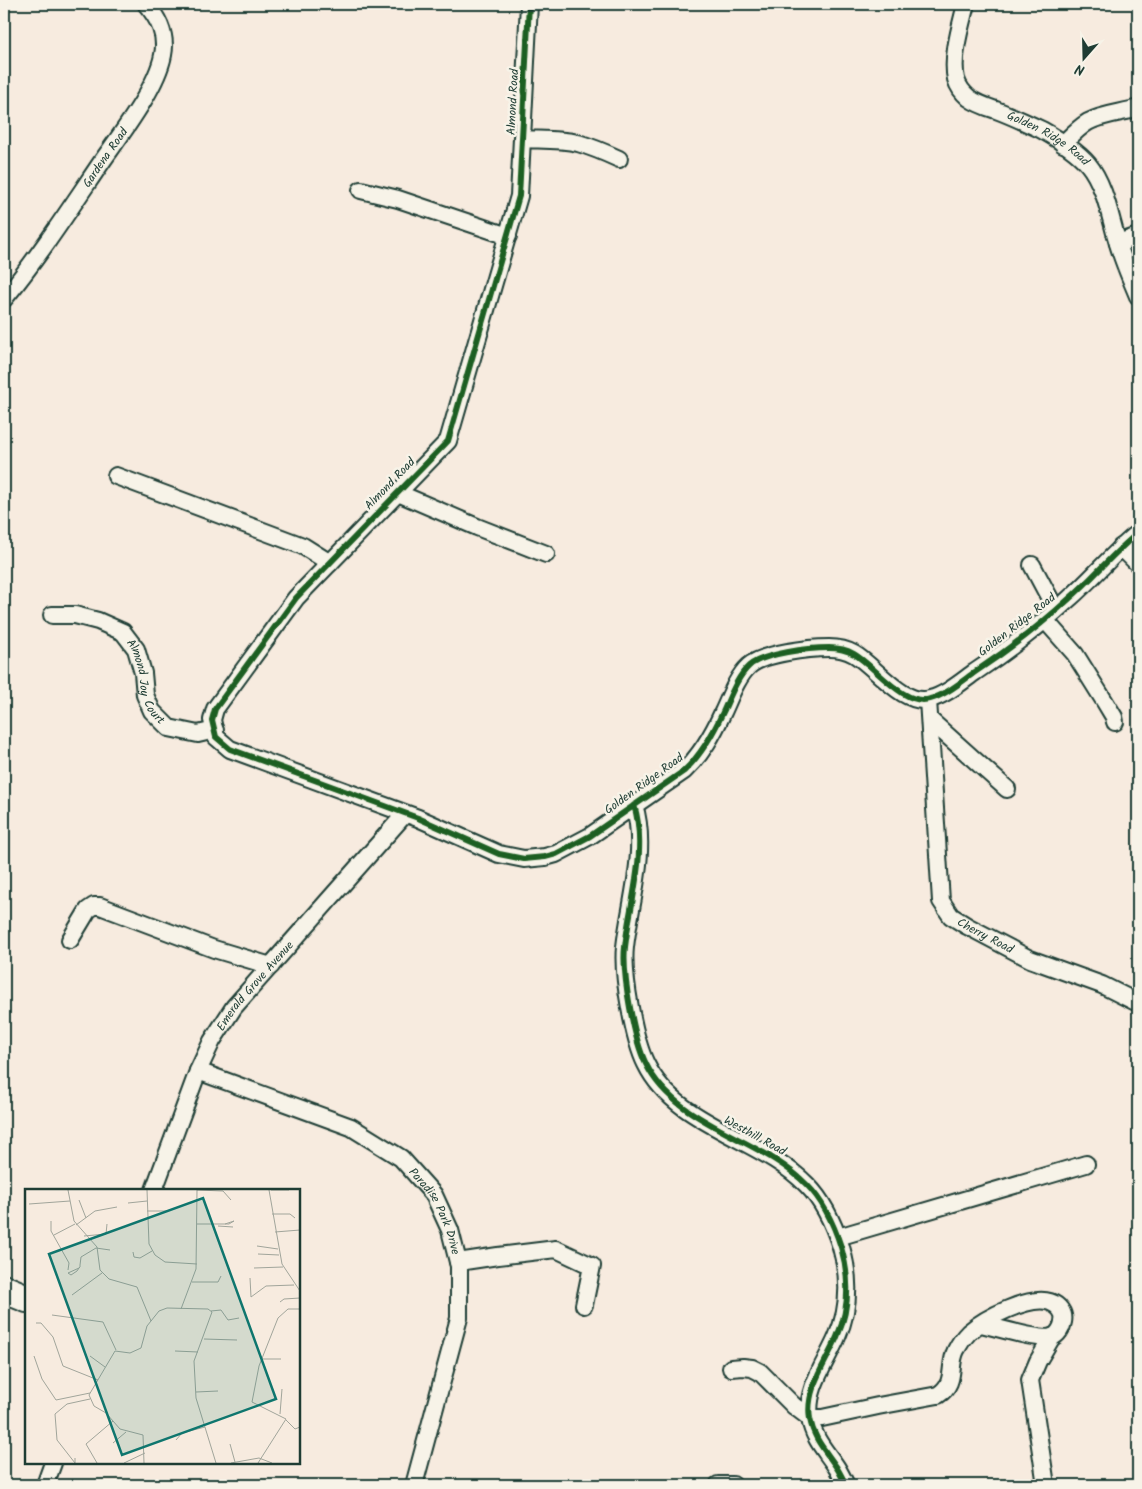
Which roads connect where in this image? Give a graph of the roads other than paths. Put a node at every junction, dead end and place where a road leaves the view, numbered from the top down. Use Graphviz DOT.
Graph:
graph roads {
  1 [pos="146,4"];
  2 [pos="529,4"];
  3 [pos="966,4"];
  4 [pos="1138,108"];
  5 [pos="522,139"];
  6 [pos="1063,144"];
  7 [pos="619,159"];
  8 [pos="361,190"];
  9 [pos="508,236"];
  10 [pos="1138,236"];
  11 [pos="1118,243"];
  12 [pos="5,296"];
  13 [pos="1138,296"];
  14 [pos="116,476"];
  15 [pos="398,493"];
  16 [pos="1138,533"];
  17 [pos="1121,547"];
  18 [pos="546,554"];
  19 [pos="330,563"];
  20 [pos="1138,564"];
  21 [pos="1032,565"];
  22 [pos="52,615"];
  23 [pos="1050,615"];
  24 [pos="928,700"];
  25 [pos="930,720"];
  26 [pos="1115,722"];
  27 [pos="215,730"];
  28 [pos="1007,789"];
  29 [pos="634,805"];
  30 [pos="406,814"];
  31 [pos="70,940"];
  32 [pos="271,966"];
  33 [pos="1138,1003"];
  34 [pos="198,1071"];
  35 [pos="1086,1164"];
  36 [pos="154,1189"];
  37 [pos="838,1238"];
  38 [pos="458,1262"];
  39 [pos="4,1283"];
  40 [pos="25,1292"];
  41 [pos="4,1295"];
  42 [pos="25,1304"];
  43 [pos="584,1305"];
  44 [pos="981,1324"];
  45 [pos="1052,1337"];
  46 [pos="732,1368"];
  47 [pos="810,1418"];
  48 [pos="53,1464"];
  49 [pos="45,1485"];
  50 [pos="414,1485"];
  51 [pos="718,1485"];
  52 [pos="733,1485"];
  53 [pos="846,1485"];
  54 [pos="1046,1485"];
  1 -- 12 [label="street, Gardena Road"];
  2 -- 5 [label="street, Almond Road"];
  3 -- 6 [label="street, Golden Ridge Road"];
  4 -- 6 [label="street"];
  5 -- 7 [label="street"];
  5 -- 9 [label="street, Almond Road"];
  6 -- 11 [label="street, Golden Ridge Road"];
  8 -- 9 [label="street"];
  9 -- 15 [label="street, Almond Road"];
  10 -- 11 [label="street"];
  11 -- 13 [label="street, Golden Ridge Road"];
  14 -- 19 [label="street"];
  15 -- 18 [label="street"];
  15 -- 19 [label="street, Almond Road"];
  16 -- 17 [label="street, Golden Ridge Road"];
  17 -- 20 [label="street"];
  17 -- 23 [label="street, Golden Ridge Road"];
  19 -- 27 [label="street, Almond Road"];
  21 -- 23 [label="street"];
  22 -- 27 [label="street, Almond Joy Court"];
  23 -- 24 [label="street, Golden Ridge Road"];
  23 -- 26 [label="street"];
  24 -- 25 [label="street, Cherry Road"];
  24 -- 29 [label="street, Golden Ridge Road"];
  25 -- 28 [label="street"];
  25 -- 33 [label="street, Cherry Road"];
  27 -- 30 [label="street"];
  29 -- 30 [label="street, Golden Ridge Road"];
  29 -- 37 [label="street, Westhill Road"];
  30 -- 32 [label="street, Emerald Grove Avenue"];
  31 -- 32 [label="street"];
  32 -- 34 [label="street, Emerald Grove Avenue"];
  34 -- 36 [label="street, Emerald Grove Avenue"];
  34 -- 38 [label="street, Paradise Park Drive"];
  35 -- 37 [label="street"];
  37 -- 47 [label="street, Westhill Road"];
  38 -- 43 [label="street"];
  38 -- 50 [label="street, Paradise Park Drive"];
  39 -- 40 [label="street"];
  41 -- 42 [label="street"];
  44 -- 45 [label="street"];
  44 -- 45 [label="street"];
  44 -- 47 [label="street"];
  45 -- 54 [label="street"];
  46 -- 47 [label="street"];
  47 -- 53 [label="street, Westhill Road"];
  48 -- 49 [label="street"];
  51 -- 52 [label="street"];
}
